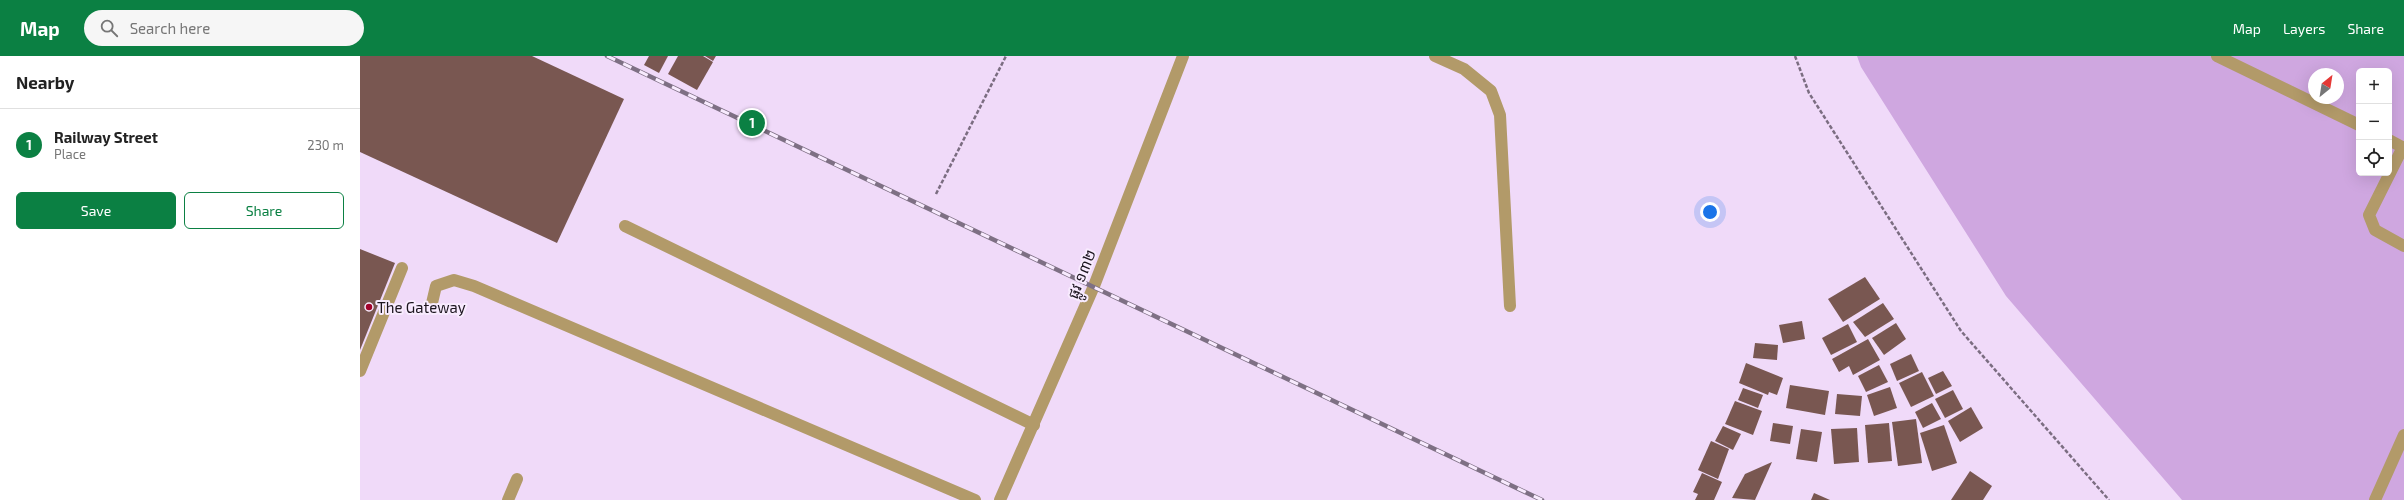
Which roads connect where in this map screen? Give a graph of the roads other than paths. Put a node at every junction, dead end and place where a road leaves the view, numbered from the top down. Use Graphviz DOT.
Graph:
graph roads {
  1 [pos="1183,56"];
  2 [pos="1435,56"];
  3 [pos="2218,56"];
  4 [pos="2356,124"];
  5 [pos="2392,141"];
  6 [pos="2404,147"];
  7 [pos="625,226"];
  8 [pos="2404,246"];
  9 [pos="402,268"];
  10 [pos="432,303"];
  11 [pos="1510,306"];
  12 [pos="360,371"];
  13 [pos="1034,425"];
  14 [pos="2404,435"];
  15 [pos="517,479"];
  16 [pos="508,500"];
  17 [pos="974,500"];
  18 [pos="1000,500"];
  19 [pos="2375,500"];
  1 -- 13 [label="street, ផ្លូវ ១៣២"];
  2 -- 11 [label="street"];
  3 -- 4 [label="street"];
  5 -- 6 [label="street"];
  6 -- 8 [label="street"];
  7 -- 13 [label="street"];
  9 -- 12 [label="street"];
  10 -- 17 [label="street"];
  13 -- 18 [label="street, ផ្លូវ ១៣២"];
  14 -- 19 [label="street"];
  15 -- 16 [label="street"];
}
